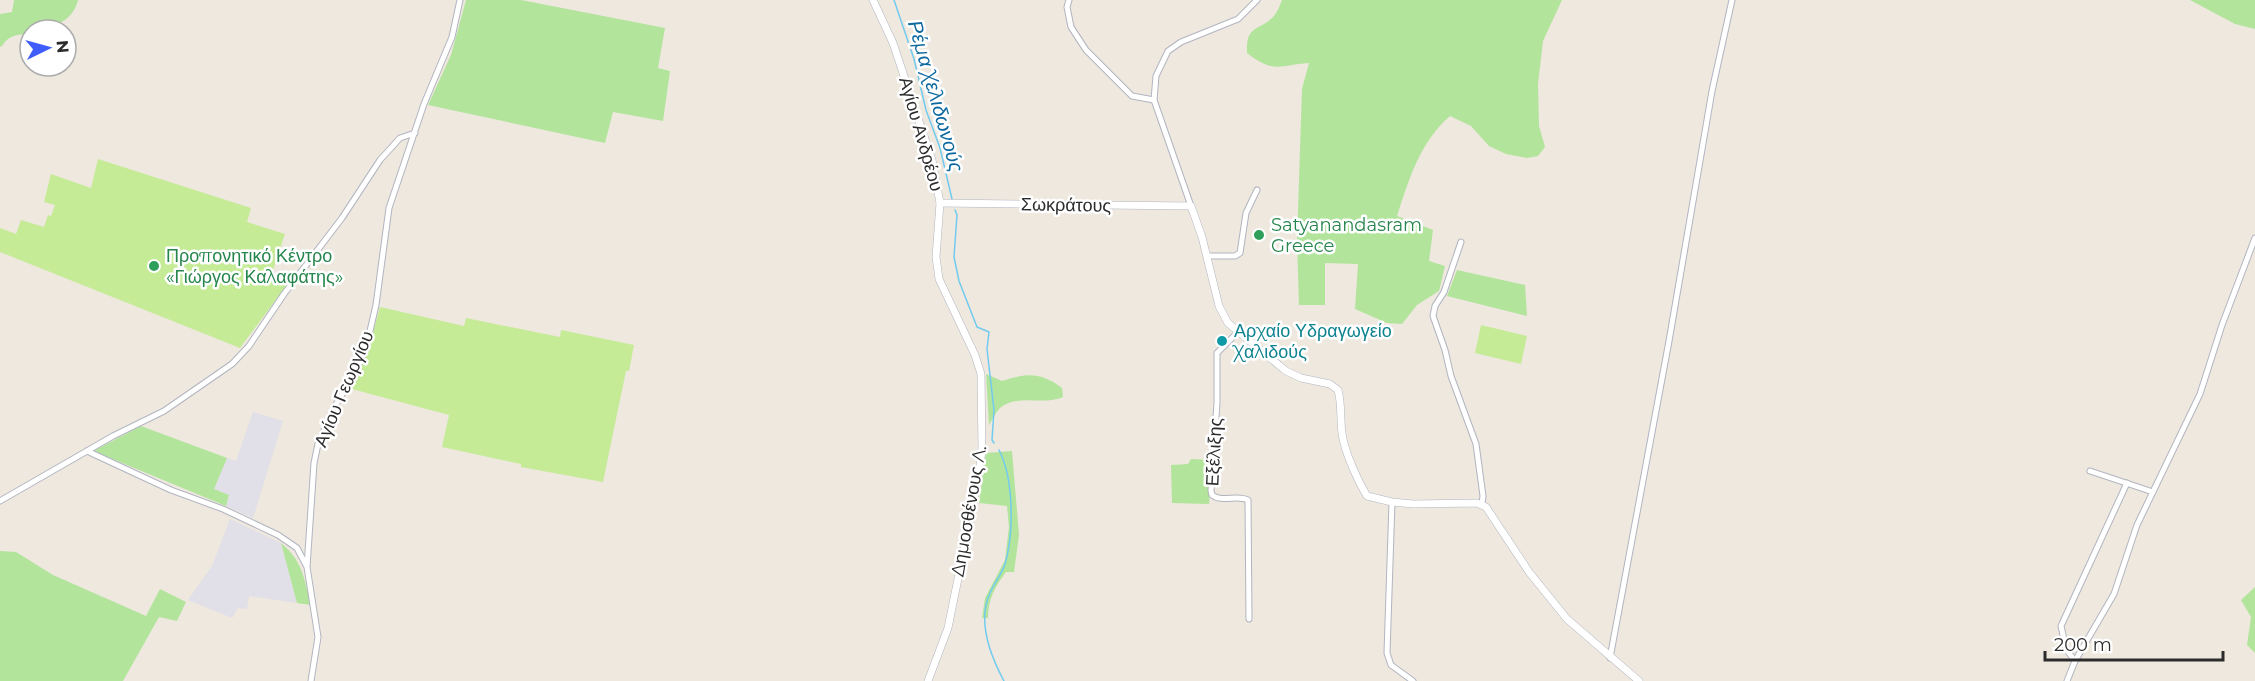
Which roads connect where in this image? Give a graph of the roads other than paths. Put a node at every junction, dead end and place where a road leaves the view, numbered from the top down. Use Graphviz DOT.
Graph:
graph roads {
  1 [pos="460,0"];
  2 [pos="873,0"];
  3 [pos="1069,0"];
  4 [pos="1257,0"];
  5 [pos="1732,0"];
  6 [pos="1154,100"];
  7 [pos="415,133"];
  8 [pos="1257,190"];
  9 [pos="940,203"];
  10 [pos="1191,206"];
  11 [pos="2255,238"];
  12 [pos="1461,243"];
  13 [pos="1207,256"];
  14 [pos="1238,332"];
  15 [pos="87,451"];
  16 [pos="2090,471"];
  17 [pos="2127,483"];
  18 [pos="2153,492"];
  19 [pos="0,501"];
  20 [pos="1392,502"];
  21 [pos="1482,504"];
  22 [pos="307,567"];
  23 [pos="1249,619"];
  24 [pos="1611,658"];
  25 [pos="2075,661"];
  26 [pos="311,681"];
  27 [pos="928,681"];
  28 [pos="1413,681"];
  29 [pos="1639,681"];
  30 [pos="2067,681"];
  1 -- 7 [label="street, Αγίου Γεωργίου"];
  2 -- 9 [label="street, Αγίου Ανδρέου"];
  3 -- 6 [label="street"];
  4 -- 6 [label="street"];
  5 -- 24 [label="street"];
  6 -- 10 [label="street"];
  7 -- 15 [label="street"];
  7 -- 22 [label="street, Αγίου Γεωργίου"];
  8 -- 13 [label="street"];
  9 -- 10 [label="street, Σωκράτους"];
  9 -- 27 [label="street, Δημοσθένους Λ."];
  10 -- 13 [label="street"];
  11 -- 18 [label="street"];
  12 -- 21 [label="street"];
  13 -- 14 [label="street"];
  14 -- 20 [label="street"];
  14 -- 23 [label="street, Εξέλιξης"];
  15 -- 19 [label="street"];
  15 -- 22 [label="street"];
  16 -- 17 [label="street"];
  17 -- 18 [label="street"];
  17 -- 25 [label="street"];
  18 -- 25 [label="street"];
  20 -- 21 [label="street"];
  20 -- 28 [label="street"];
  21 -- 24 [label="street"];
  22 -- 26 [label="street, Αγίου Γεωργίου"];
  24 -- 29 [label="street"];
  25 -- 30 [label="street"];
}
